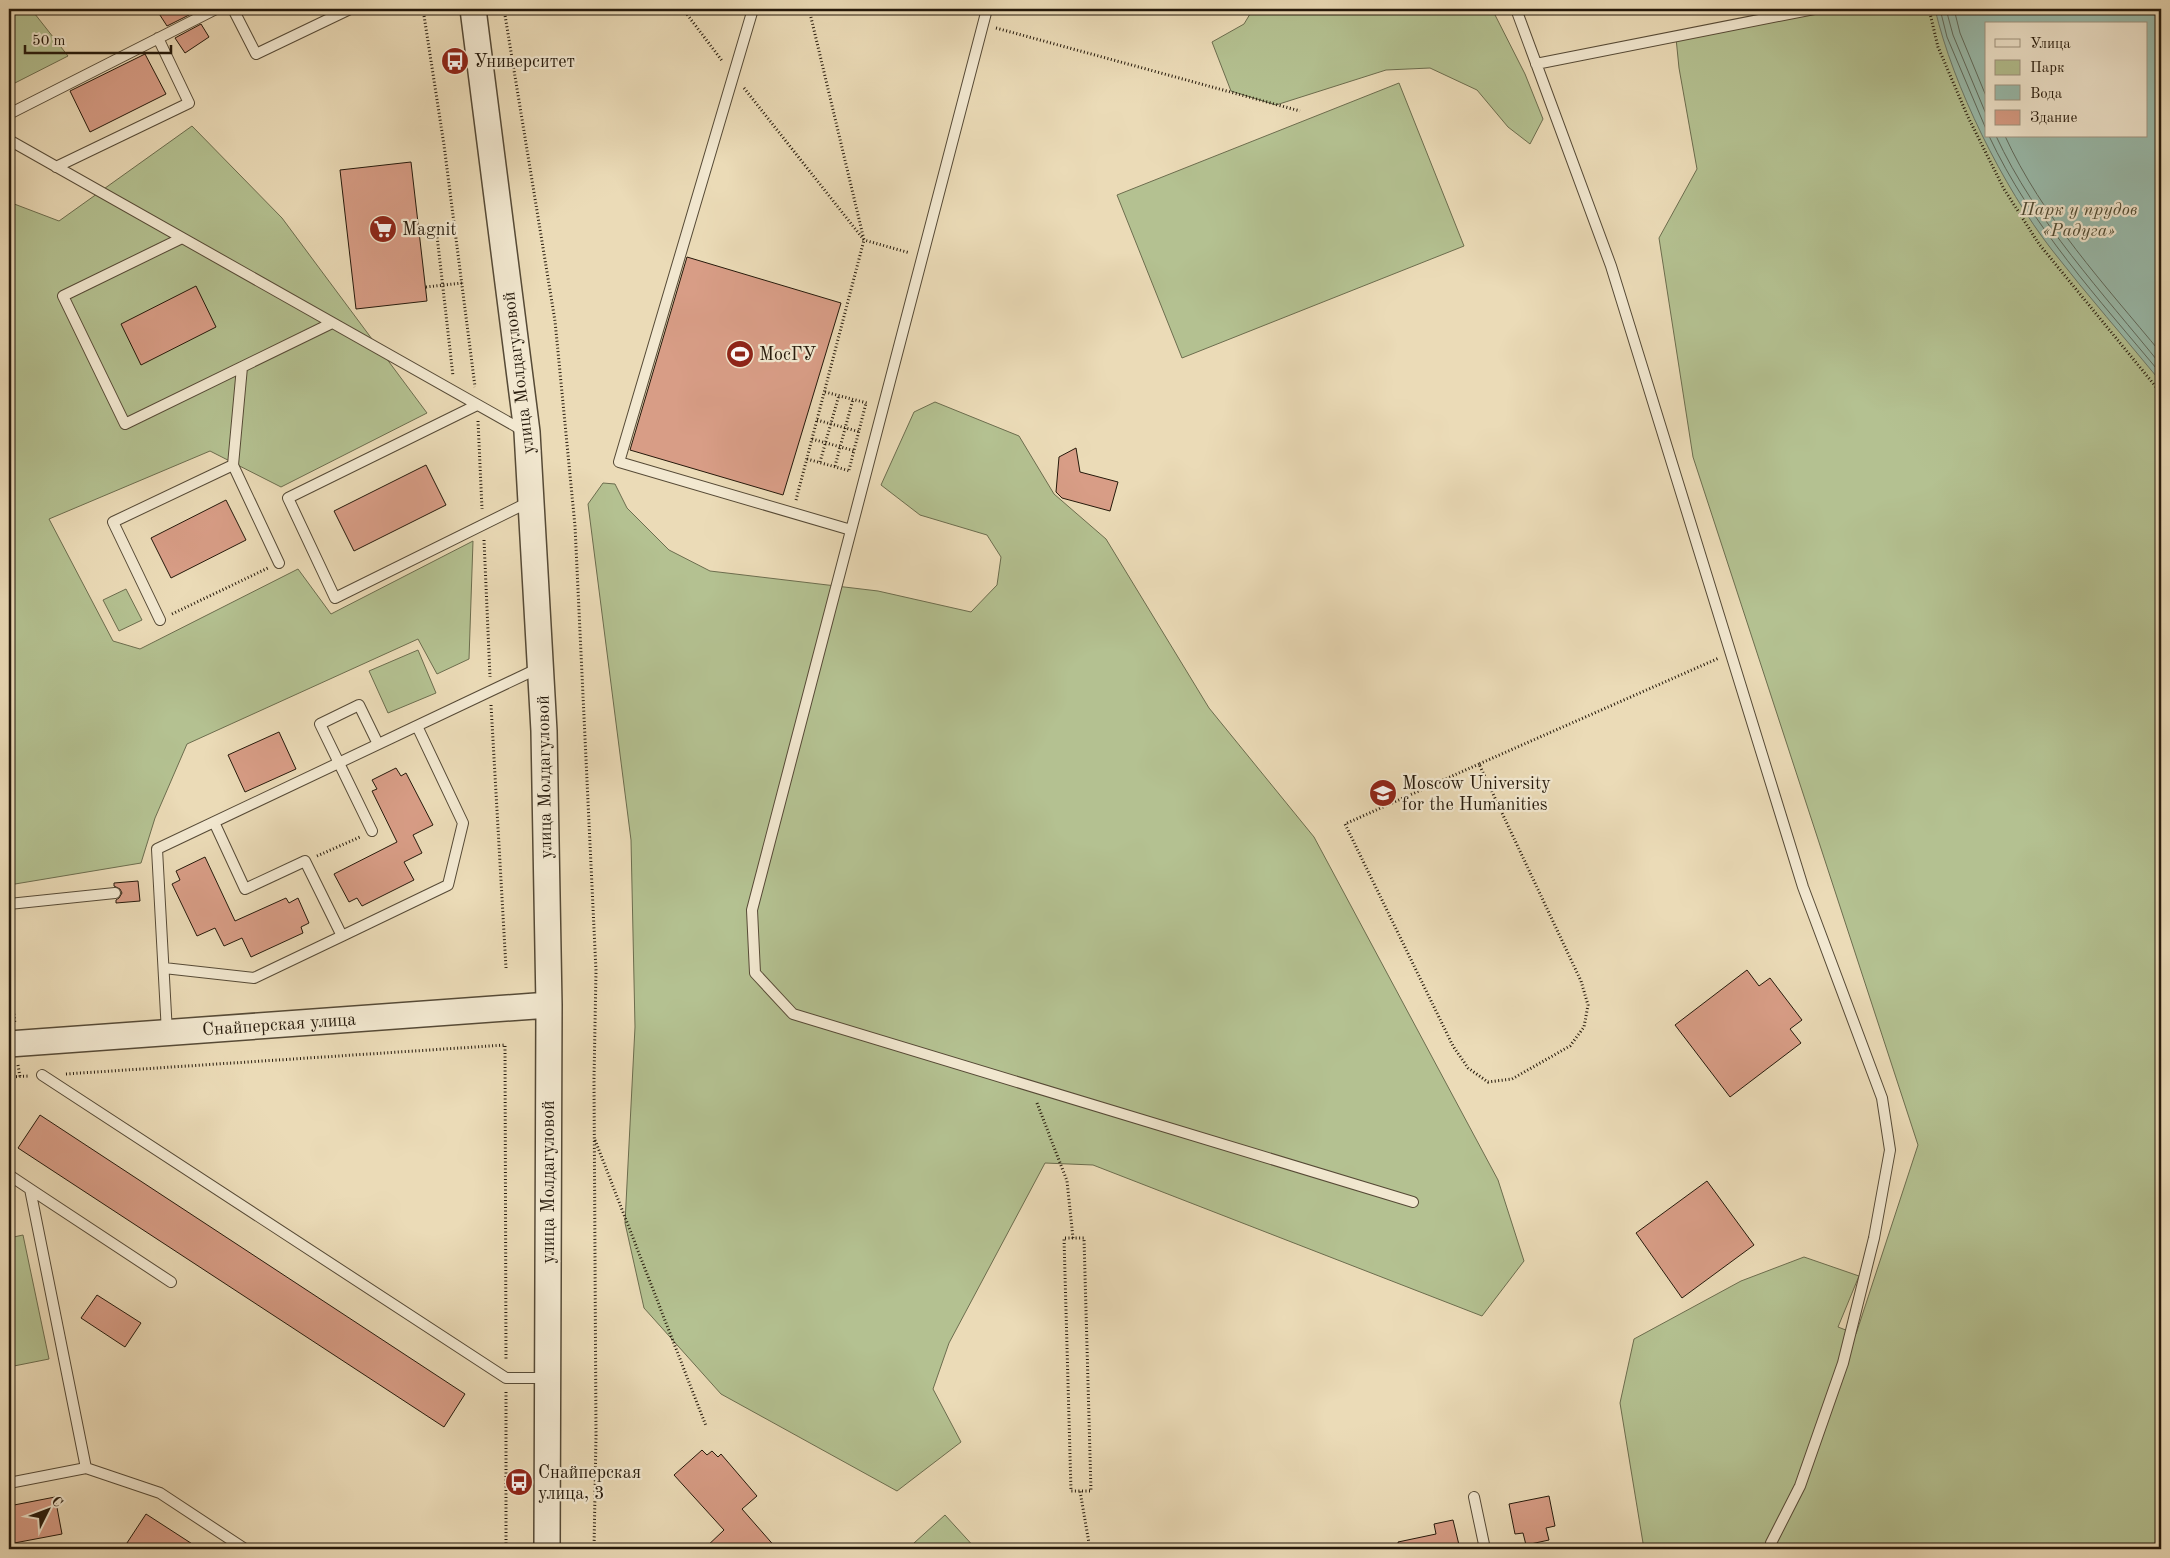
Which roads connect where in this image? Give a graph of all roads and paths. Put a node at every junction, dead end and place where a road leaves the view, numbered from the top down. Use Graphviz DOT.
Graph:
graph roads {
  1 [pos="216,9"];
  2 [pos="233,9"];
  3 [pos="350,9"];
  4 [pos="423,9"];
  5 [pos="473,9"];
  6 [pos="504,9"];
  7 [pos="682,9"];
  8 [pos="753,9"];
  9 [pos="809,9"];
  10 [pos="987,9"];
  11 [pos="1516,9"];
  12 [pos="1814,9"];
  13 [pos="1929,9"];
  14 [pos="983,25"];
  15 [pos="158,38"];
  16 [pos="1536,64"];
  17 [pos="734,75"];
  18 [pos="1300,111"];
  19 [pos="9,114"];
  20 [pos="9,140"];
  21 [pos="56,167"];
  22 [pos="436,227"];
  23 [pos="182,238"];
  24 [pos="864,240"];
  25 [pos="923,257"];
  26 [pos="462,284"];
  27 [pos="443,286"];
  28 [pos="426,287"];
  29 [pos="332,323"];
  30 [pos="242,367"];
  31 [pos="455,392"];
  32 [pos="825,392"];
  33 [pos="2161,394"];
  34 [pos="839,395"];
  35 [pos="853,399"];
  36 [pos="866,403"];
  37 [pos="477,405"];
  38 [pos="883,408"];
  39 [pos="817,420"];
  40 [pos="831,424"];
  41 [pos="845,428"];
  42 [pos="527,432"];
  43 [pos="858,432"];
  44 [pos="876,437"];
  45 [pos="812,438"];
  46 [pos="826,442"];
  47 [pos="840,447"];
  48 [pos="853,450"];
  49 [pos="871,455"];
  50 [pos="807,458"];
  51 [pos="820,462"];
  52 [pos="233,465"];
  53 [pos="835,466"];
  54 [pos="848,470"];
  55 [pos="866,475"];
  56 [pos="531,501"];
  57 [pos="792,513"];
  58 [pos="483,525"];
  59 [pos="852,530"];
  60 [pos="279,563"];
  61 [pos="160,620"];
  62 [pos="1731,653"];
  63 [pos="540,668"];
  64 [pos="491,691"];
  65 [pos="417,726"];
  66 [pos="378,744"];
  67 [pos="339,763"];
  68 [pos="1479,764"];
  69 [pos="214,822"];
  70 [pos="372,832"];
  71 [pos="306,861"];
  72 [pos="115,893"];
  73 [pos="9,904"];
  74 [pos="342,936"];
  75 [pos="164,968"];
  76 [pos="506,968"];
  77 [pos="549,1005"];
  78 [pos="167,1032"];
  79 [pos="9,1044"];
  80 [pos="42,1075"];
  81 [pos="9,1078"];
  82 [pos="1031,1086"];
  83 [pos="594,1138"];
  84 [pos="9,1175"];
  85 [pos="30,1189"];
  86 [pos="1413,1202"];
  87 [pos="1073,1238"];
  88 [pos="171,1282"];
  89 [pos="506,1378"];
  90 [pos="547,1378"];
  91 [pos="706,1426"];
  92 [pos="86,1468"];
  93 [pos="9,1483"];
  94 [pos="1080,1491"];
  95 [pos="1474,1497"];
  96 [pos="245,1549"];
  97 [pos="506,1549"];
  98 [pos="547,1549"];
  99 [pos="594,1549"];
  100 [pos="1090,1549"];
  101 [pos="1485,1549"];
  102 [pos="1771,1549"];
  1 -- 15 [label="lane"];
  2 -- 3 [label="lane"];
  4 -- 26 [label="path"];
  5 -- 42 [label="street, улица Молдагуловой"];
  6 -- 83 [label="path"];
  7 -- 17 [label="path"];
  8 -- 17 [label="lane"];
  9 -- 24 [label="path"];
  10 -- 14 [label="lane"];
  11 -- 16 [label="lane"];
  12 -- 16 [label="lane"];
  13 -- 33 [label="path"];
  14 -- 18 [label="path"];
  14 -- 25 [label="lane"];
  15 -- 19 [label="lane"];
  15 -- 21 [label="lane"];
  16 -- 62 [label="lane"];
  17 -- 24 [label="path"];
  17 -- 57 [label="lane"];
  20 -- 21 [label="lane"];
  21 -- 23 [label="lane"];
  22 -- 27 [label="path"];
  23 -- 29 [label="lane"];
  23 -- 30 [label="lane"];
  24 -- 25 [label="path"];
  24 -- 32 [label="path"];
  25 -- 38 [label="lane"];
  26 -- 27 [label="path"];
  26 -- 37 [label="path"];
  27 -- 28 [label="path"];
  27 -- 31 [label="path"];
  29 -- 30 [label="lane"];
  29 -- 31 [label="lane"];
  30 -- 52 [label="lane"];
  31 -- 37 [label="lane"];
  32 -- 34 [label="path"];
  32 -- 39 [label="path"];
  34 -- 35 [label="path"];
  34 -- 40 [label="path"];
  35 -- 36 [label="path"];
  35 -- 41 [label="path"];
  36 -- 38 [label="path"];
  36 -- 43 [label="path"];
  37 -- 42 [label="lane"];
  37 -- 58 [label="path"];
  37 -- 58 [label="lane"];
  38 -- 44 [label="lane"];
  39 -- 40 [label="path"];
  39 -- 45 [label="path"];
  40 -- 41 [label="path"];
  40 -- 46 [label="path"];
  41 -- 43 [label="path"];
  41 -- 47 [label="path"];
  42 -- 56 [label="street, улица Молдагуловой"];
  43 -- 44 [label="path"];
  43 -- 48 [label="path"];
  44 -- 49 [label="lane"];
  45 -- 46 [label="path"];
  45 -- 50 [label="path"];
  46 -- 47 [label="path"];
  46 -- 51 [label="path"];
  47 -- 48 [label="path"];
  47 -- 53 [label="path"];
  48 -- 49 [label="path"];
  48 -- 54 [label="path"];
  49 -- 55 [label="lane"];
  50 -- 51 [label="path"];
  50 -- 57 [label="path"];
  51 -- 53 [label="path"];
  52 -- 60 [label="lane"];
  52 -- 61 [label="lane"];
  53 -- 54 [label="path"];
  54 -- 55 [label="path"];
  55 -- 59 [label="lane"];
  56 -- 58 [label="lane"];
  56 -- 63 [label="street, улица Молдагуловой"];
  57 -- 59 [label="lane"];
  58 -- 64 [label="path"];
  59 -- 82 [label="lane"];
  60 -- 61 [label="path"];
  62 -- 68 [label="path"];
  62 -- 102 [label="lane"];
  63 -- 64 [label="lane"];
  63 -- 77 [label="street, улица Молдагуловой"];
  64 -- 65 [label="lane"];
  64 -- 76 [label="path"];
  65 -- 66 [label="lane"];
  65 -- 74 [label="lane"];
  66 -- 67 [label="lane"];
  66 -- 67 [label="lane"];
  67 -- 69 [label="lane"];
  67 -- 70 [label="lane"];
  68 -- 68 [label="path"];
  69 -- 71 [label="lane"];
  69 -- 75 [label="lane"];
  70 -- 71 [label="path"];
  71 -- 74 [label="lane"];
  72 -- 73 [label="lane"];
  74 -- 75 [label="lane"];
  75 -- 78 [label="lane"];
  77 -- 78 [label="street, Снайперская улица"];
  77 -- 90 [label="street, улица Молдагуловой"];
  78 -- 79 [label="street, Снайперская улица"];
  80 -- 81 [label="path"];
  80 -- 89 [label="lane"];
  80 -- 89 [label="path"];
  82 -- 86 [label="lane"];
  82 -- 87 [label="path"];
  83 -- 91 [label="path"];
  83 -- 99 [label="path"];
  84 -- 85 [label="lane"];
  85 -- 88 [label="lane"];
  85 -- 92 [label="lane"];
  87 -- 94 [label="path"];
  87 -- 94 [label="path"];
  89 -- 90 [label="lane"];
  89 -- 97 [label="path"];
  90 -- 98 [label="street, улица Молдагуловой"];
  92 -- 93 [label="lane"];
  92 -- 96 [label="lane"];
  94 -- 100 [label="path"];
  95 -- 101 [label="lane"];
}
